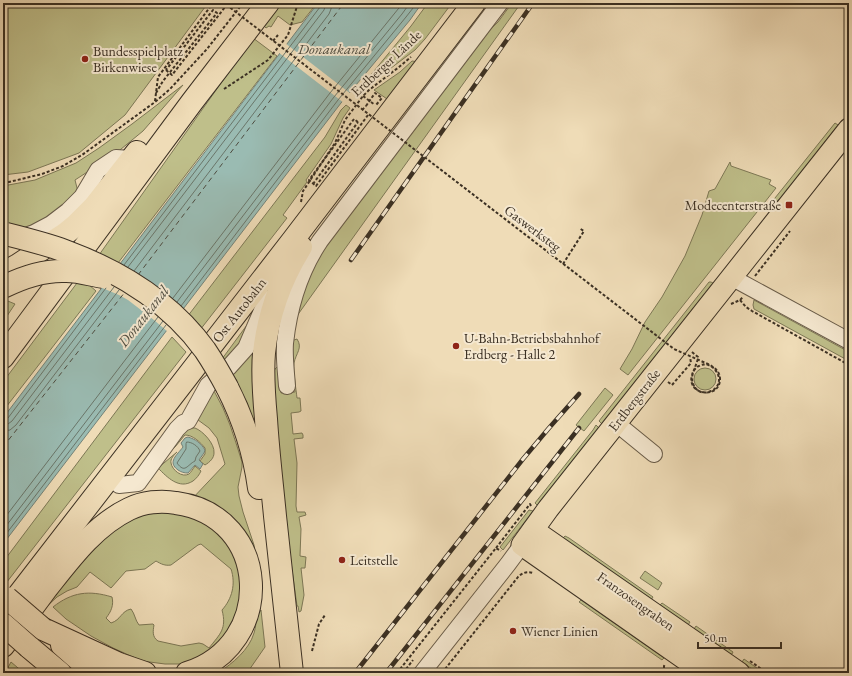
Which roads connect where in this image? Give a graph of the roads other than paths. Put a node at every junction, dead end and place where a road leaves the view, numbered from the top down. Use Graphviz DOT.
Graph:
graph roads {
  1 [pos="268,3"];
  2 [pos="474,3"];
  3 [pos="500,3"];
  4 [pos="178,122"];
  5 [pos="849,128"];
  6 [pos="132,159"];
  7 [pos="317,196"];
  8 [pos="7,241"];
  9 [pos="46,246"];
  10 [pos="3,273"];
  11 [pos="732,277"];
  12 [pos="126,280"];
  13 [pos="3,287"];
  14 [pos="849,341"];
  15 [pos="3,357"];
  16 [pos="287,386"];
  17 [pos="616,423"];
  18 [pos="654,454"];
  19 [pos="522,545"];
  20 [pos="3,595"];
  21 [pos="3,615"];
  22 [pos="3,624"];
  23 [pos="43,629"];
  24 [pos="3,636"];
  25 [pos="3,646"];
  26 [pos="29,647"];
  27 [pos="698,665"];
  28 [pos="417,667"];
  29 [pos="288,672"];
  30 [pos="46,673"];
  31 [pos="60,673"];
  32 [pos="94,673"];
  33 [pos="145,673"];
  34 [pos="187,673"];
  35 [pos="739,673"];
  1 -- 4 [label="highway"];
  2 -- 7 [label="highway, Ost Autobahn"];
  3 -- 16 [label="street"];
  4 -- 6 [label="highway"];
  4 -- 15 [label="highway"];
  5 -- 11 [label="main road, Erdbergstraße"];
  6 -- 8 [label="street"];
  6 -- 9 [label="highway"];
  7 -- 21 [label="highway, Ost Autobahn"];
  7 -- 24 [label="highway"];
  7 -- 29 [label="highway"];
  8 -- 9 [label="highway"];
  8 -- 12 [label="highway, bridge"];
  9 -- 10 [label="highway"];
  11 -- 14 [label="street"];
  11 -- 17 [label="main road, Erdbergstraße"];
  12 -- 13 [label="highway, bridge"];
  12 -- 29 [label="highway, bridge"];
  17 -- 18 [label="street"];
  17 -- 19 [label="main road, Erdbergstraße"];
  19 -- 27 [label="main road, Franzosengraben"];
  19 -- 28 [label="street, Erdbergstraße"];
  20 -- 23 [label="highway, bridge"];
  22 -- 26 [label="highway, bridge"];
  23 -- 32 [label="highway"];
  23 -- 33 [label="highway"];
  25 -- 34 [label="highway"];
  26 -- 30 [label="street"];
  26 -- 31 [label="highway"];
  27 -- 35 [label="main road, Franzosengraben"];
}
